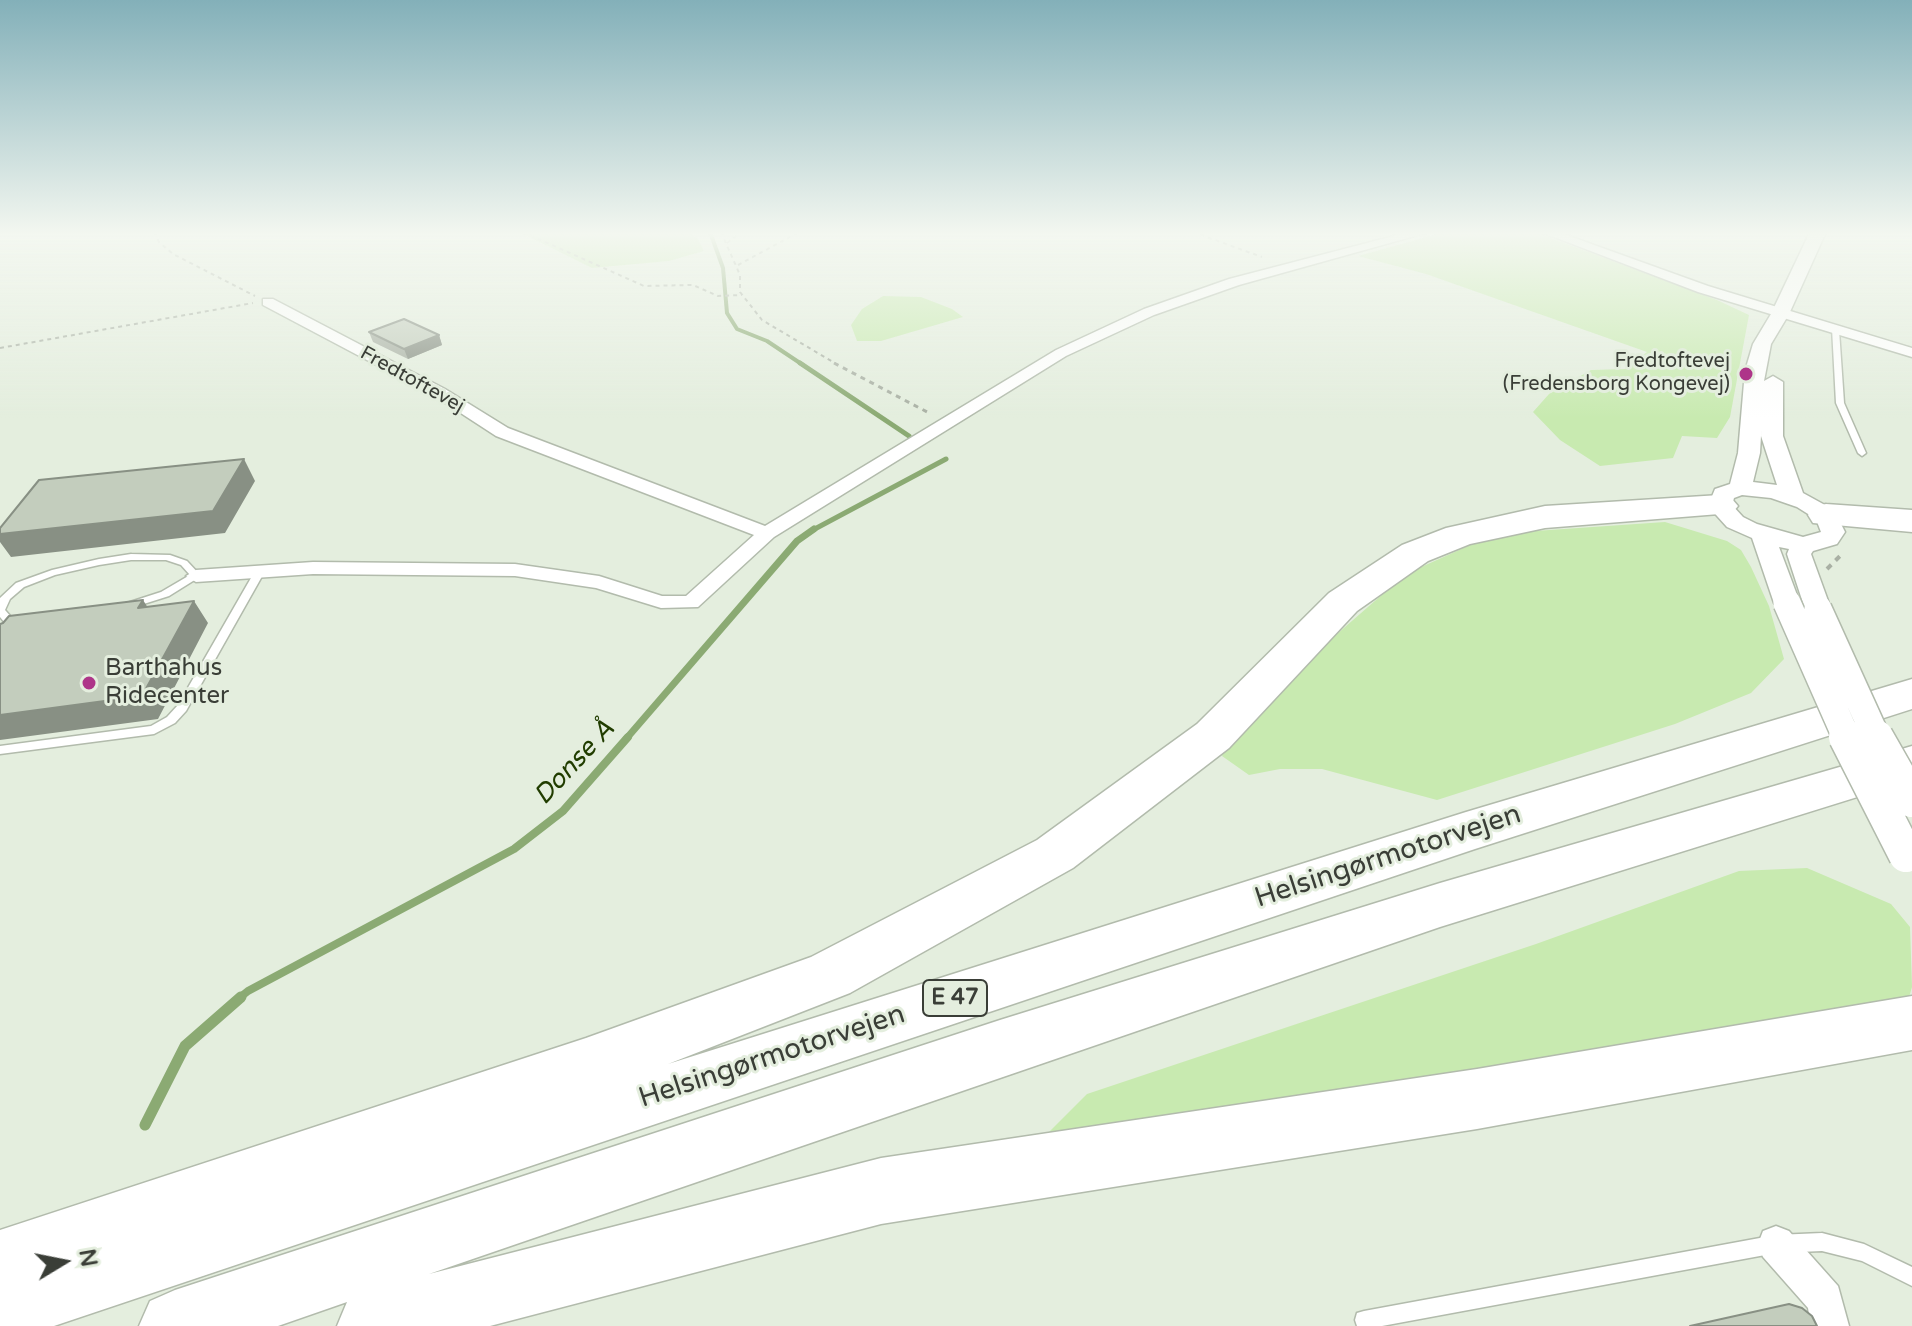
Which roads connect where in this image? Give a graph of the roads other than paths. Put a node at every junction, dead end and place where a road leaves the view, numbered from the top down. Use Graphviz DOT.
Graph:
graph roads {
  1 [pos="1200,294"];
  2 [pos="1723,294"];
  3 [pos="1789,294"];
  4 [pos="268,302"];
  5 [pos="1780,314"];
  6 [pos="1835,330"];
  7 [pos="1912,353"];
  8 [pos="1862,453"];
  9 [pos="1792,496"];
  10 [pos="1730,497"];
  11 [pos="1826,515"];
  12 [pos="1912,521"];
  13 [pos="767,533"];
  14 [pos="1763,536"];
  15 [pos="1803,544"];
  16 [pos="260,571"];
  17 [pos="196,576"];
  18 [pos="115,609"];
  19 [pos="0,611"];
  20 [pos="35,621"];
  21 [pos="5,623"];
  22 [pos="1912,694"];
  23 [pos="0,750"];
  24 [pos="1912,763"];
  25 [pos="1912,800"];
  26 [pos="1909,860"];
  27 [pos="1907,1026"];
  28 [pos="1776,1244"];
  29 [pos="0,1264"];
  30 [pos="1912,1277"];
  31 [pos="0,1309"];
  32 [pos="1364,1320"];
  33 [pos="175,1326"];
  34 [pos="373,1326"];
  35 [pos="1830,1326"];
  1 -- 13 [label="street"];
  2 -- 5 [label="street"];
  3 -- 5 [label="street"];
  4 -- 13 [label="street, Fredtoftevej"];
  5 -- 6 [label="street"];
  5 -- 9 [label="street"];
  5 -- 10 [label="street"];
  6 -- 7 [label="street"];
  6 -- 8 [label="lane"];
  9 -- 10 [label="street"];
  9 -- 11 [label="street"];
  10 -- 14 [label="street"];
  10 -- 29 [label="highway"];
  11 -- 12 [label="highway"];
  11 -- 15 [label="street"];
  13 -- 16 [label="street"];
  14 -- 15 [label="street"];
  14 -- 26 [label="street, bridge"];
  15 -- 25 [label="street, bridge"];
  16 -- 17 [label="street"];
  16 -- 23 [label="lane"];
  17 -- 18 [label="lane"];
  17 -- 19 [label="lane"];
  19 -- 21 [label="lane"];
  20 -- 21 [label="lane"];
  22 -- 31 [label="highway, Helsingørmotorvejen / E 47"];
  24 -- 33 [label="highway, E 47"];
  27 -- 34 [label="highway"];
  28 -- 30 [label="lane"];
  28 -- 32 [label="lane"];
  28 -- 35 [label="street"];
}
